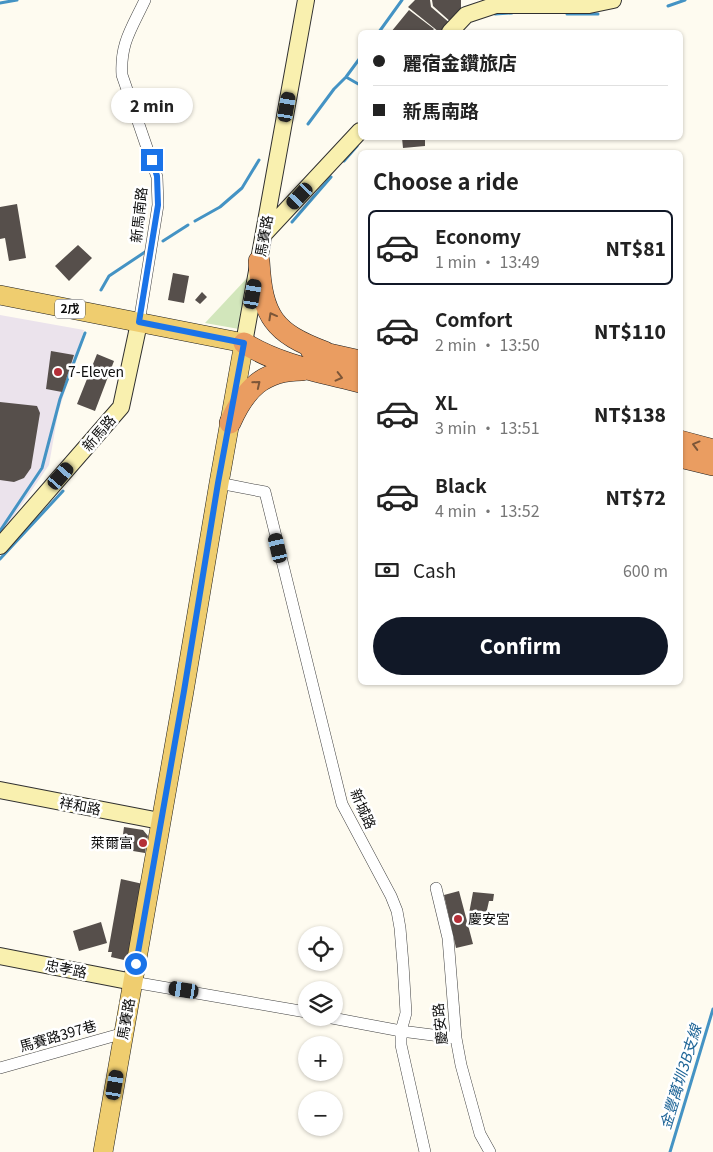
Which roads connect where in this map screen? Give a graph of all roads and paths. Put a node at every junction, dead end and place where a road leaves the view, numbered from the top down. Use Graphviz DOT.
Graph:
graph roads {
  1 [pos="145,0"];
  2 [pos="306,0"];
  3 [pos="614,0"];
  4 [pos="452,30"];
  5 [pos="358,133"];
  6 [pos="264,234"];
  7 [pos="259,262"];
  8 [pos="0,295"];
  9 [pos="139,322"];
  10 [pos="244,343"];
  11 [pos="325,352"];
  12 [pos="358,360"];
  13 [pos="311,370"];
  14 [pos="358,382"];
  15 [pos="230,423"];
  16 [pos="683,442"];
  17 [pos="713,450"];
  18 [pos="683,458"];
  19 [pos="713,465"];
  20 [pos="218,483"];
  21 [pos="0,546"];
  22 [pos="0,790"];
  23 [pos="160,821"];
  24 [pos="436,888"];
  25 [pos="0,956"];
  26 [pos="132,982"];
  27 [pos="298,1011"];
  28 [pos="343,1020"];
  29 [pos="401,1031"];
  30 [pos="124,1033"];
  31 [pos="456,1038"];
  32 [pos="0,1068"];
  33 [pos="103,1152"];
  34 [pos="424,1152"];
  35 [pos="490,1152"];
  1 -- 9 [label="street, 新馬南路"];
  2 -- 6 [label="street, 馬賽路"];
  3 -- 4 [label="street"];
  5 -- 6 [label="street"];
  6 -- 7 [label="street, 馬賽路"];
  7 -- 10 [label="street, 馬賽路"];
  11 -- 7 [label="highway, one-way"];
  8 -- 9 [label="main road, 2戊"];
  9 -- 10 [label="main road, 2戊"];
  9 -- 21 [label="street, 新馬路"];
  10 -- 11 [label="highway"];
  10 -- 13 [label="highway"];
  10 -- 15 [label="main road, 馬賽路"];
  11 -- 12 [label="highway"];
  13 -- 14 [label="highway, one-way"];
  15 -- 13 [label="highway, one-way"];
  15 -- 20 [label="main road, 馬賽路"];
  17 -- 16 [label="highway, one-way"];
  18 -- 19 [label="highway"];
  20 -- 23 [label="main road, 馬賽路"];
  20 -- 29 [label="street, 新城路"];
  22 -- 23 [label="street, 祥和路"];
  23 -- 26 [label="main road, 馬賽路"];
  24 -- 31 [label="street, 慶安路"];
  25 -- 26 [label="street, 忠孝路"];
  26 -- 27 [label="street"];
  26 -- 30 [label="main road, 馬賽路"];
  28 -- 29 [label="street"];
  29 -- 31 [label="street"];
  29 -- 34 [label="street, 新城路"];
  30 -- 32 [label="street, 馬賽路397巷"];
  30 -- 33 [label="main road, 馬賽路"];
  31 -- 35 [label="street, 慶安路"];
}
